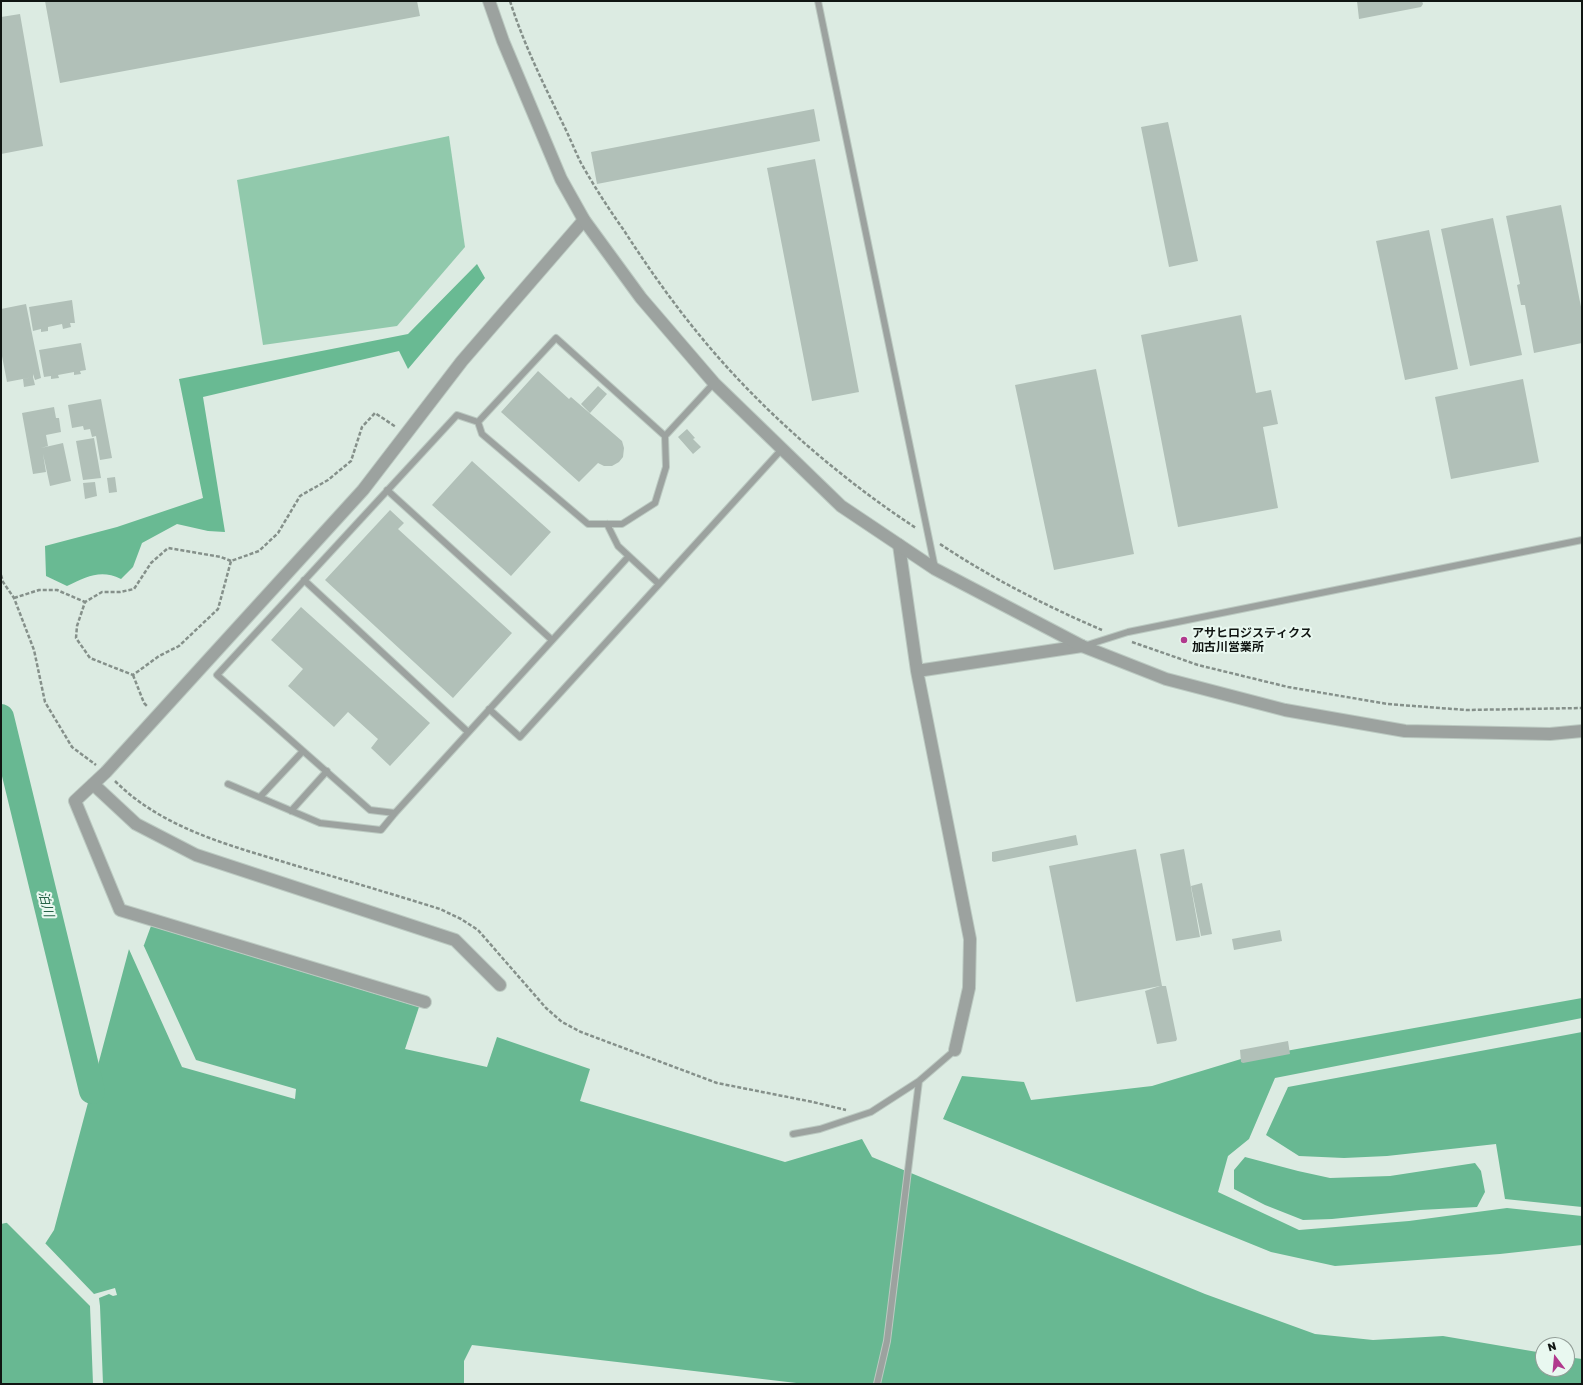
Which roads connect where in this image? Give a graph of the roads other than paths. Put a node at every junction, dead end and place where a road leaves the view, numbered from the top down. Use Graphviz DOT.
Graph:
graph roads {
  1 [pos="489,1"];
  2 [pos="818,1"];
  3 [pos="584,220"];
  4 [pos="714,383"];
  5 [pos="478,422"];
  6 [pos="664,436"];
  7 [pos="782,448"];
  8 [pos="387,490"];
  9 [pos="607,524"];
  10 [pos="1582,540"];
  11 [pos="899,545"];
  12 [pos="628,557"];
  13 [pos="935,570"];
  14 [pos="304,580"];
  15 [pos="659,584"];
  16 [pos="552,640"];
  17 [pos="1082,646"];
  18 [pos="917,671"];
  19 [pos="489,709"];
  20 [pos="1582,731"];
  21 [pos="468,732"];
  22 [pos="304,751"];
  23 [pos="327,771"];
  24 [pos="93,784"];
  25 [pos="228,784"];
  26 [pos="260,797"];
  27 [pos="291,811"];
  28 [pos="395,813"];
  29 [pos="500,985"];
  30 [pos="424,1002"];
  31 [pos="955,1050"];
  32 [pos="919,1081"];
  33 [pos="793,1134"];
  34 [pos="877,1384"];
  1 -- 3 [label="street"];
  2 -- 13 [label="lane"];
  3 -- 4 [label="street"];
  3 -- 24 [label="street"];
  4 -- 6 [label="lane"];
  4 -- 7 [label="street"];
  5 -- 6 [label="lane"];
  5 -- 8 [label="lane"];
  5 -- 9 [label="lane"];
  6 -- 9 [label="lane"];
  7 -- 11 [label="street"];
  7 -- 15 [label="lane"];
  8 -- 14 [label="lane"];
  8 -- 16 [label="lane"];
  9 -- 12 [label="lane"];
  10 -- 17 [label="lane"];
  11 -- 13 [label="street"];
  11 -- 18 [label="street"];
  12 -- 15 [label="lane"];
  12 -- 16 [label="lane"];
  13 -- 17 [label="street"];
  14 -- 21 [label="lane"];
  14 -- 22 [label="lane"];
  15 -- 19 [label="lane"];
  16 -- 19 [label="lane"];
  17 -- 18 [label="street"];
  17 -- 20 [label="street"];
  18 -- 31 [label="street"];
  19 -- 21 [label="lane"];
  21 -- 28 [label="lane"];
  22 -- 23 [label="lane"];
  22 -- 26 [label="lane"];
  23 -- 27 [label="lane"];
  23 -- 28 [label="lane"];
  24 -- 29 [label="street"];
  24 -- 30 [label="street"];
  25 -- 26 [label="lane"];
  26 -- 27 [label="lane"];
  27 -- 28 [label="lane"];
  31 -- 32 [label="lane"];
  32 -- 33 [label="lane"];
  32 -- 34 [label="lane"];
}
